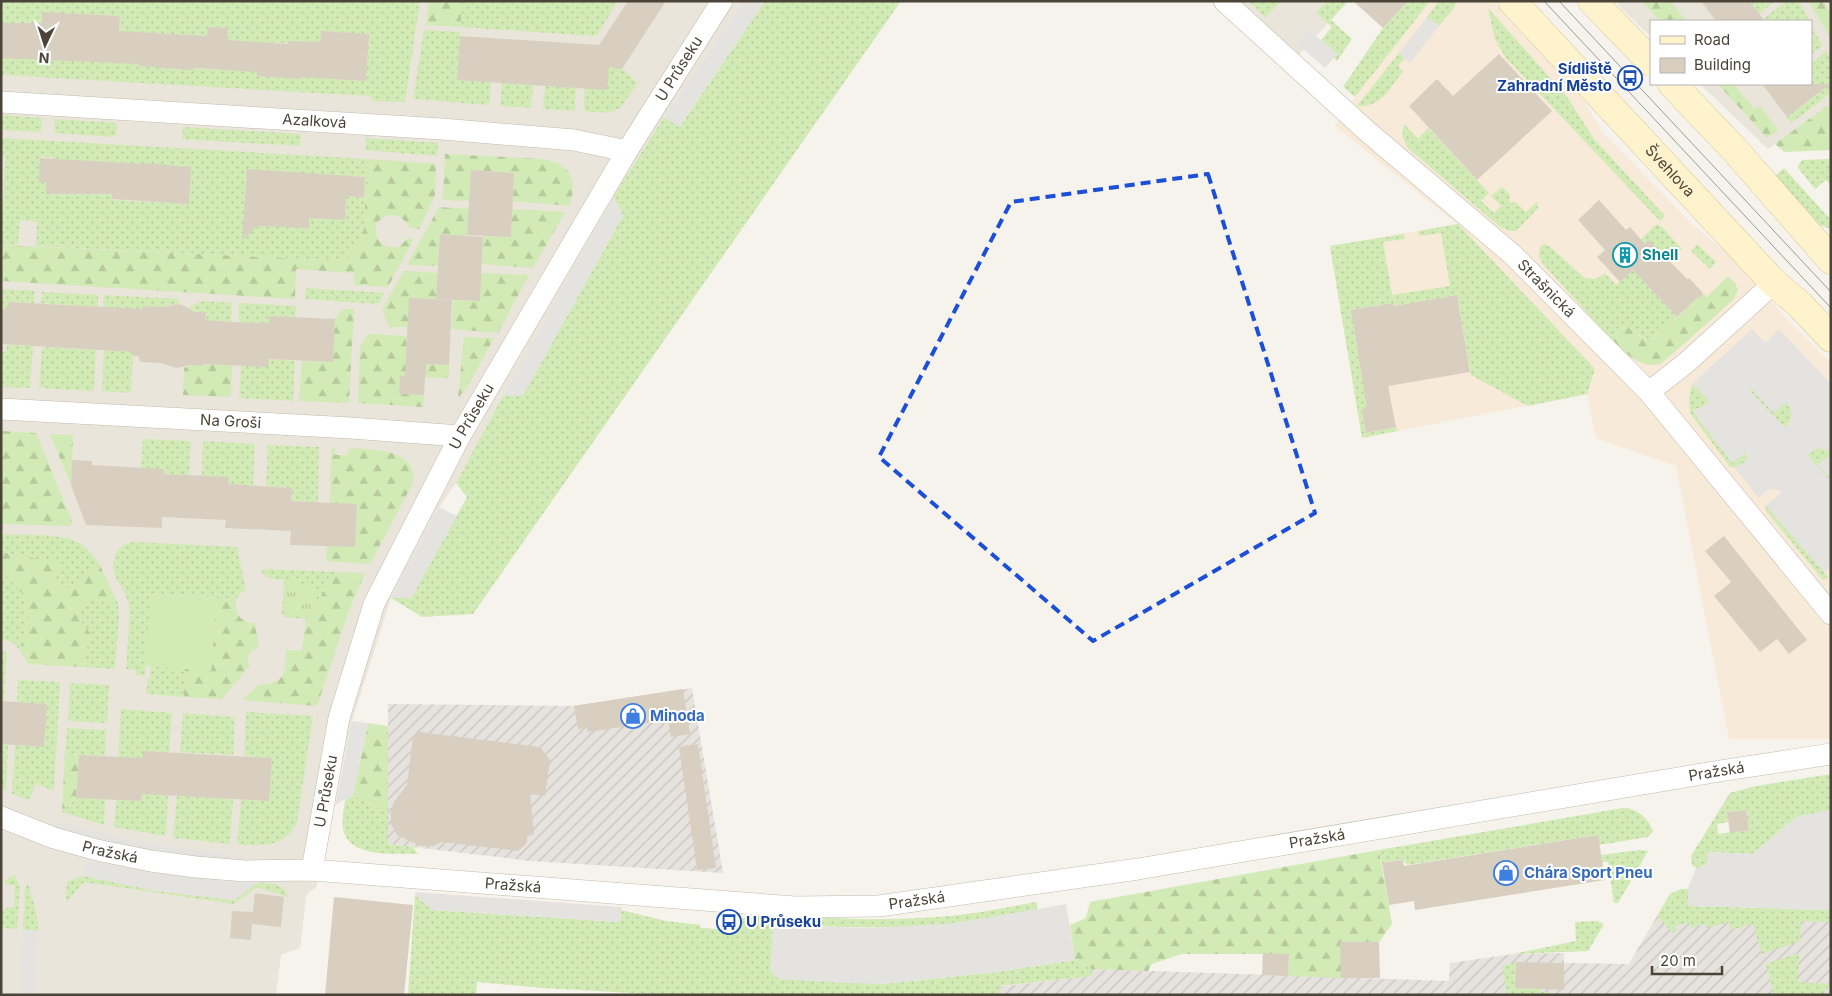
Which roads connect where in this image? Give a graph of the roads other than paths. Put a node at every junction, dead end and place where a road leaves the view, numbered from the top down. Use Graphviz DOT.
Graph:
graph roads {
  1 [pos="722,1"];
  2 [pos="1224,1"];
  3 [pos="1512,1"];
  4 [pos="1592,1"];
  5 [pos="1650,61"];
  6 [pos="1673,85"];
  7 [pos="1,102"];
  8 [pos="626,151"];
  9 [pos="1831,260"];
  10 [pos="1774,283"];
  11 [pos="1831,338"];
  12 [pos="1649,392"];
  13 [pos="1,409"];
  14 [pos="460,436"];
  15 [pos="1831,614"];
  16 [pos="1831,754"];
  17 [pos="1,817"];
  18 [pos="312,870"];
  1 -- 8 [label="street, U Průseku"];
  2 -- 12 [label="street, Strašnická"];
  3 -- 10 [label="main road, Švehlova"];
  4 -- 5 [label="main road"];
  6 -- 9 [label="main road"];
  7 -- 8 [label="street, Azalková"];
  8 -- 14 [label="street, U Průseku"];
  10 -- 11 [label="main road, Švehlova"];
  10 -- 12 [label="street"];
  12 -- 15 [label="street, Strašnická"];
  13 -- 14 [label="street, Na Groši"];
  14 -- 18 [label="street, U Průseku"];
  16 -- 18 [label="street, Pražská"];
  17 -- 18 [label="street, Pražská"];
}
